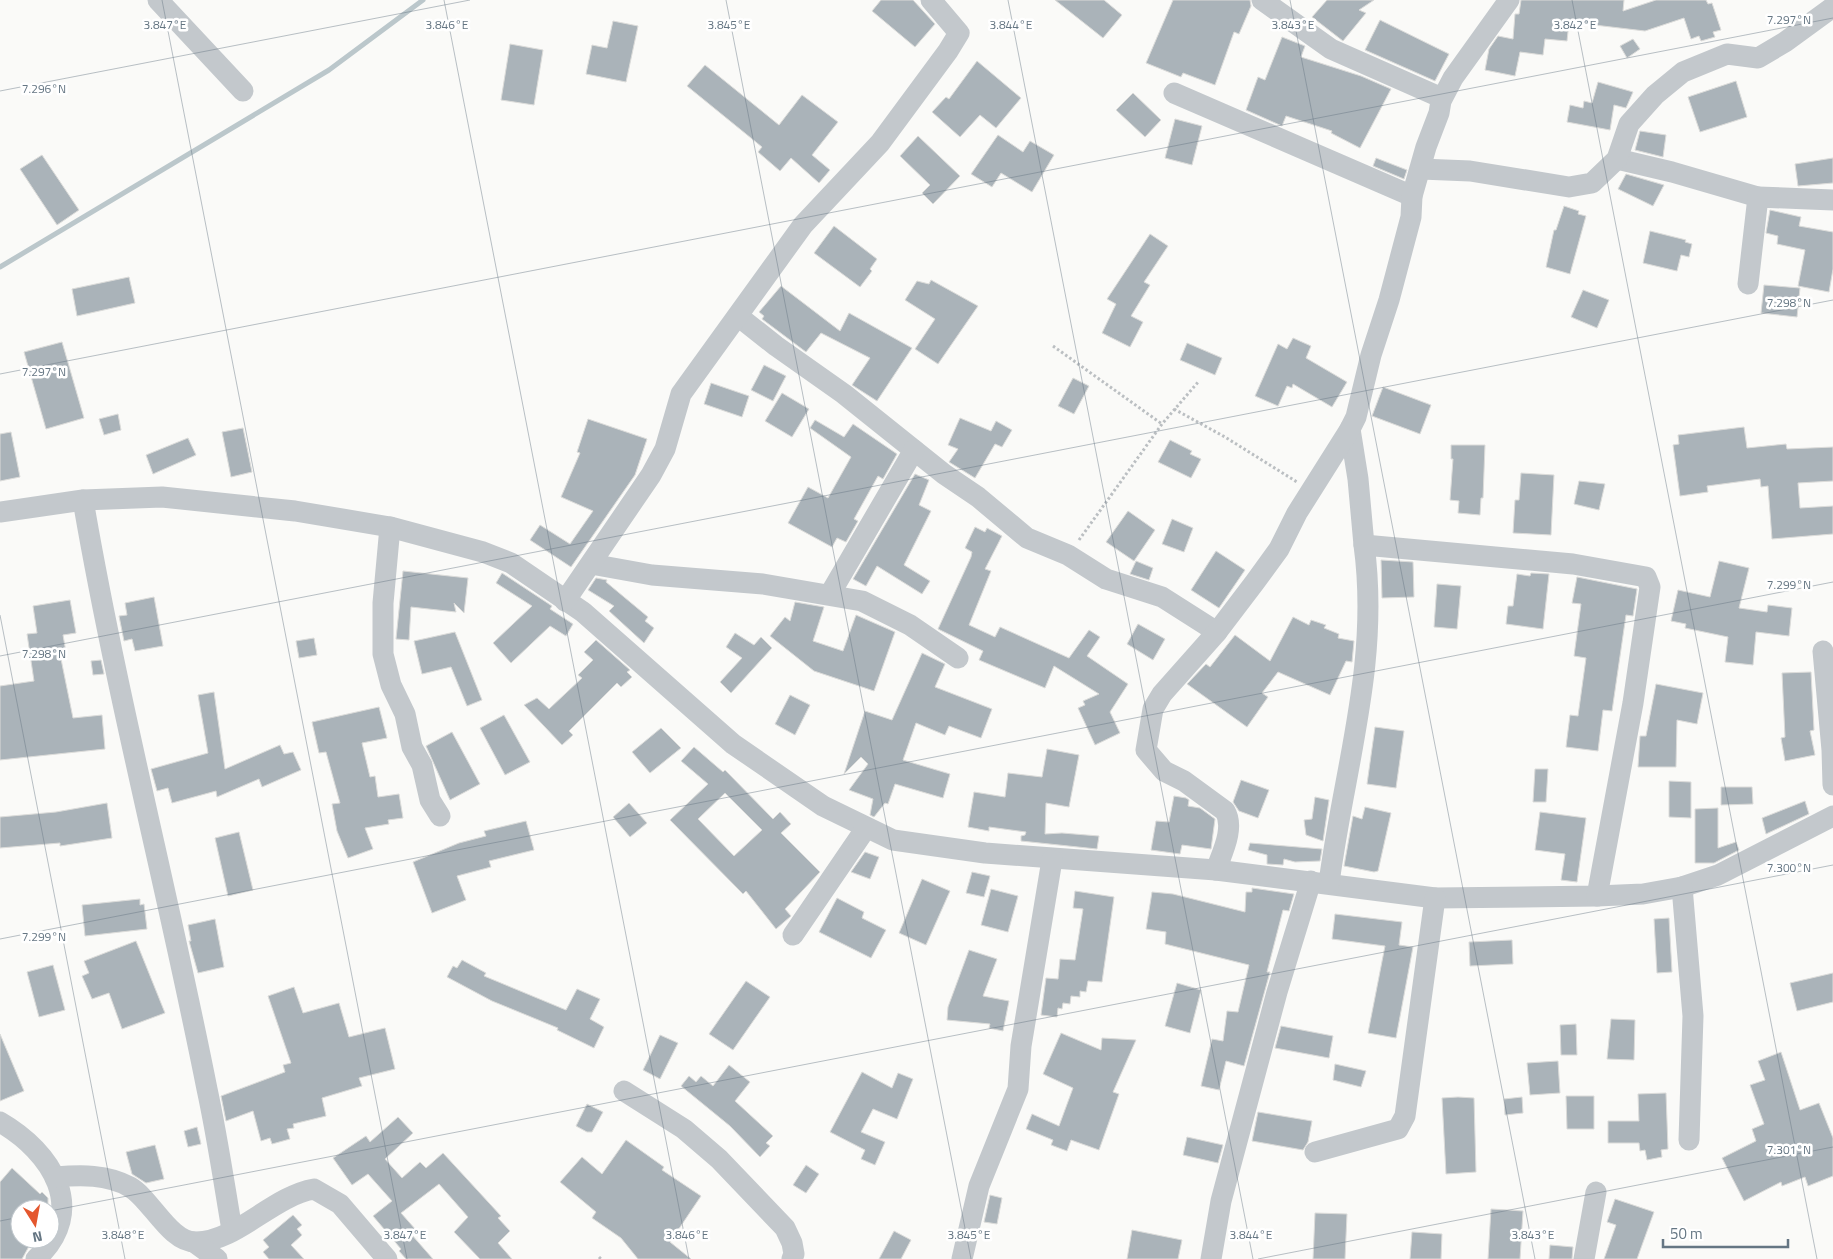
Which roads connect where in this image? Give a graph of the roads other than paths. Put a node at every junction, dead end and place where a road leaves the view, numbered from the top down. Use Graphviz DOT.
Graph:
graph roads {
  1 [pos="158,0"];
  2 [pos="930,0"];
  3 [pos="1262,0"];
  4 [pos="1506,2"];
  5 [pos="1833,7"];
  6 [pos="243,91"];
  7 [pos="1174,93"];
  8 [pos="1442,98"];
  9 [pos="1617,159"];
  10 [pos="1421,169"];
  11 [pos="1412,196"];
  12 [pos="1758,197"];
  13 [pos="1833,200"];
  14 [pos="1748,284"];
  15 [pos="738,316"];
  16 [pos="1350,429"];
  17 [pos="914,450"];
  18 [pos="83,500"];
  19 [pos="0,512"];
  20 [pos="390,527"];
  21 [pos="1364,545"];
  22 [pos="591,564"];
  23 [pos="830,594"];
  24 [pos="565,601"];
  25 [pos="1217,632"];
  26 [pos="1823,651"];
  27 [pos="958,658"];
  28 [pos="1833,785"];
  29 [pos="440,816"];
  30 [pos="1833,816"];
  31 [pos="866,828"];
  32 [pos="1052,860"];
  33 [pos="1216,870"];
  34 [pos="1320,882"];
  35 [pos="1682,887"];
  36 [pos="1597,896"];
  37 [pos="1435,898"];
  38 [pos="793,935"];
  39 [pos="624,1091"];
  40 [pos="0,1122"];
  41 [pos="1688,1140"];
  42 [pos="1315,1152"];
  43 [pos="55,1177"];
  44 [pos="1596,1192"];
  45 [pos="232,1230"];
  46 [pos="194,1242"];
  47 [pos="36,1259"];
  48 [pos="217,1259"];
  49 [pos="387,1259"];
  50 [pos="792,1259"];
  51 [pos="962,1259"];
  52 [pos="1211,1259"];
  53 [pos="1584,1259"];
  1 -- 6 [label="street"];
  2 -- 15 [label="street"];
  3 -- 8 [label="street"];
  4 -- 8 [label="street"];
  5 -- 9 [label="street"];
  7 -- 11 [label="street"];
  8 -- 10 [label="street"];
  9 -- 10 [label="street"];
  9 -- 12 [label="street"];
  10 -- 11 [label="street"];
  11 -- 16 [label="street"];
  12 -- 13 [label="street"];
  12 -- 14 [label="street"];
  15 -- 17 [label="street"];
  15 -- 22 [label="street"];
  16 -- 21 [label="street"];
  16 -- 25 [label="street"];
  17 -- 23 [label="street"];
  17 -- 25 [label="street"];
  18 -- 19 [label="street"];
  18 -- 20 [label="street"];
  18 -- 45 [label="street"];
  20 -- 24 [label="street"];
  20 -- 29 [label="street"];
  21 -- 34 [label="street"];
  21 -- 36 [label="street"];
  22 -- 23 [label="street"];
  22 -- 24 [label="street"];
  23 -- 27 [label="street"];
  24 -- 31 [label="street"];
  25 -- 33 [label="street"];
  26 -- 28 [label="street"];
  30 -- 35 [label="street"];
  31 -- 32 [label="street"];
  31 -- 38 [label="street"];
  32 -- 33 [label="street"];
  32 -- 51 [label="street"];
  33 -- 34 [label="street"];
  34 -- 37 [label="street"];
  34 -- 52 [label="street"];
  35 -- 36 [label="street"];
  35 -- 41 [label="street"];
  36 -- 37 [label="street"];
  37 -- 42 [label="street"];
  39 -- 50 [label="street"];
  40 -- 43 [label="street"];
  43 -- 46 [label="street"];
  43 -- 47 [label="street"];
  44 -- 53 [label="street"];
  45 -- 46 [label="street"];
  45 -- 49 [label="street"];
  46 -- 48 [label="street"];
}
